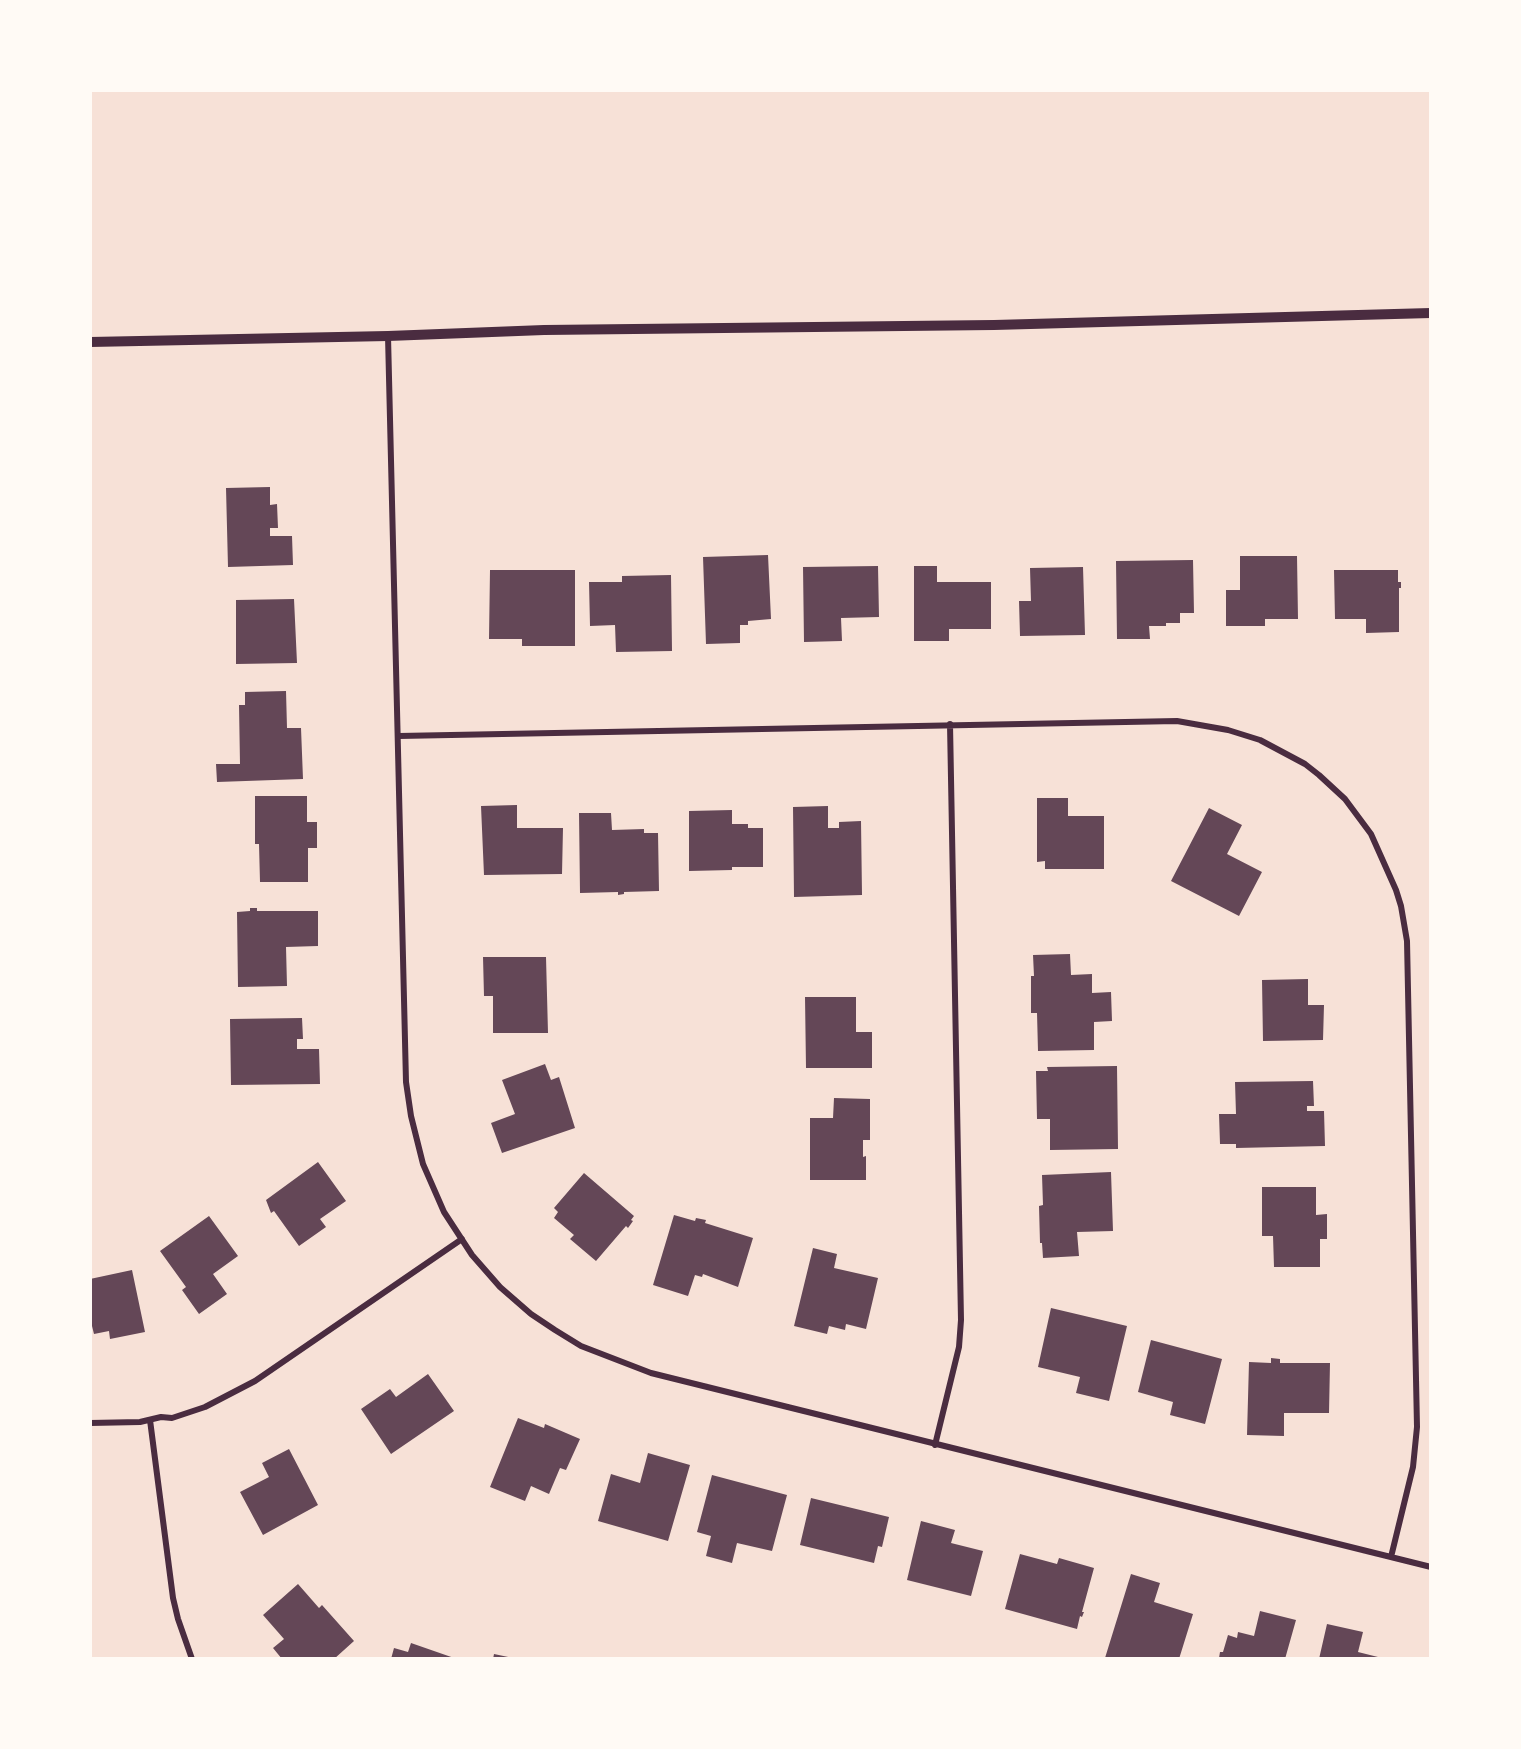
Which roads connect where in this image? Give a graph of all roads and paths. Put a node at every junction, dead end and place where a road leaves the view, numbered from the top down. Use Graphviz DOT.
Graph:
graph roads {
  1 [pos="1431,313"];
  2 [pos="388,336"];
  3 [pos="90,342"];
  4 [pos="950,724"];
  5 [pos="399,736"];
  6 [pos="462,1239"];
  7 [pos="150,1420"];
  8 [pos="90,1423"];
  9 [pos="935,1445"];
  10 [pos="1391,1557"];
  11 [pos="1431,1568"];
  12 [pos="192,1659"];
  1 -- 2 [label="street"];
  2 -- 3 [label="street"];
  2 -- 5 [label="street"];
  4 -- 5 [label="street"];
  4 -- 9 [label="street"];
  4 -- 10 [label="street"];
  5 -- 6 [label="street"];
  6 -- 7 [label="street"];
  6 -- 9 [label="street"];
  7 -- 8 [label="street"];
  7 -- 12 [label="street"];
  9 -- 10 [label="street"];
  10 -- 11 [label="street"];
}
